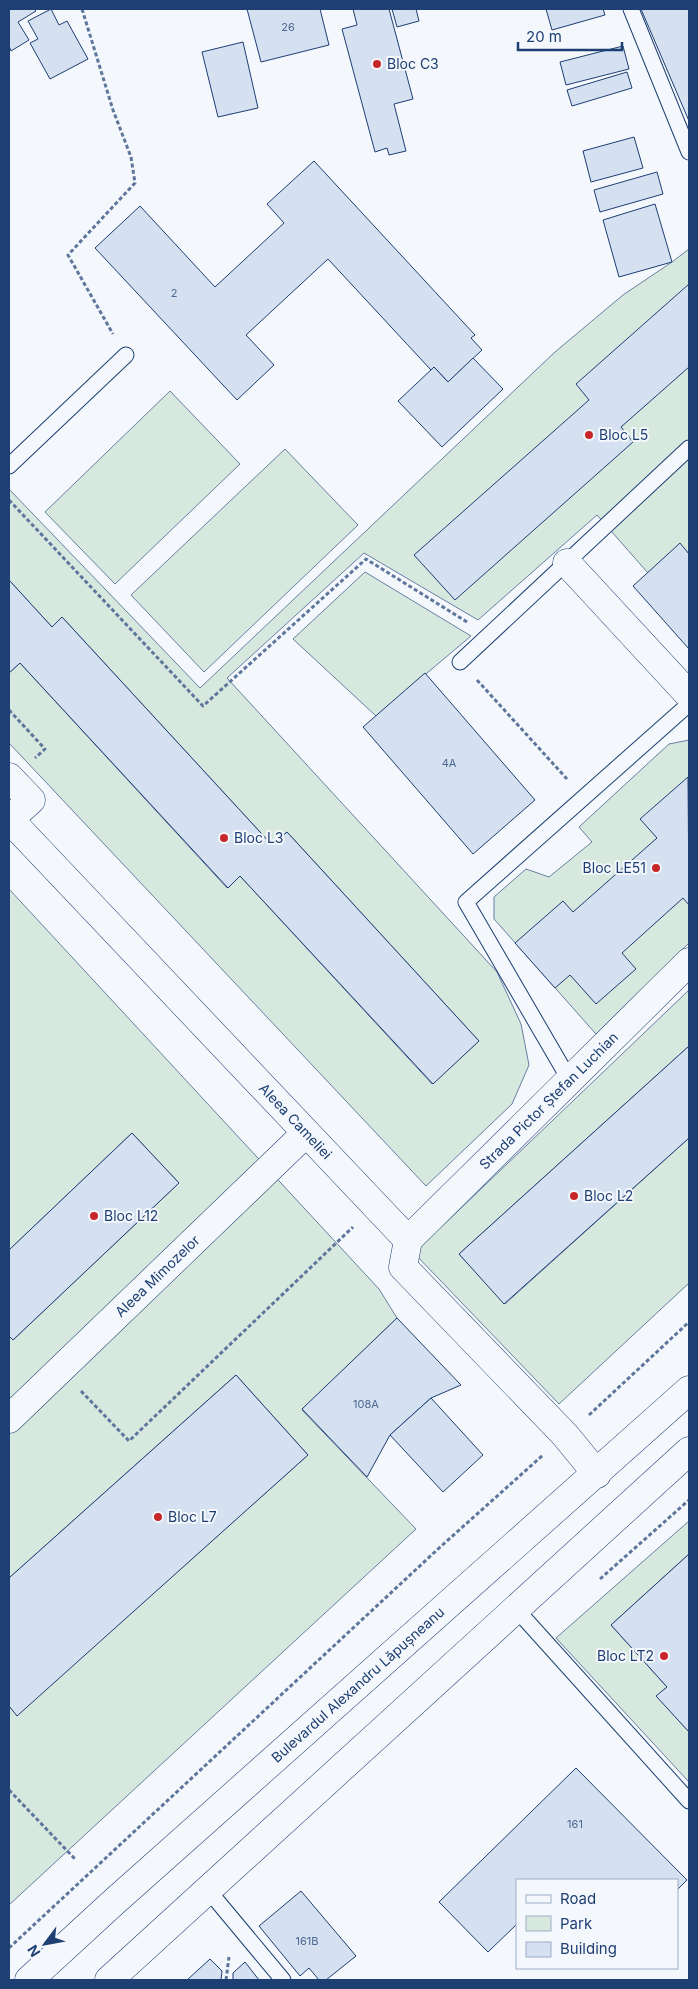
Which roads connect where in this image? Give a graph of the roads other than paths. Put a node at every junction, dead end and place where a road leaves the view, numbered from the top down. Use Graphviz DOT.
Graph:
graph roads {
  1 [pos="631,9"];
  2 [pos="689,152"];
  3 [pos="126,356"];
  4 [pos="689,448"];
  5 [pos="9,466"];
  6 [pos="567,563"];
  7 [pos="460,662"];
  8 [pos="689,695"];
  9 [pos="689,704"];
  10 [pos="10,779"];
  11 [pos="9,820"];
  12 [pos="689,962"];
  13 [pos="569,1079"];
  14 [pos="306,1133"];
  15 [pos="408,1240"];
  16 [pos="689,1390"];
  17 [pos="9,1419"];
  18 [pos="689,1451"];
  19 [pos="597,1474"];
  20 [pos="516,1609"];
  21 [pos="689,1801"];
  22 [pos="208,1890"];
  23 [pos="29,1980"];
  24 [pos="109,1980"];
  25 [pos="283,1980"];
  1 -- 2 [label="lane"];
  3 -- 5 [label="lane"];
  4 -- 6 [label="lane"];
  6 -- 7 [label="lane"];
  6 -- 8 [label="street"];
  9 -- 13 [label="lane"];
  10 -- 11 [label="street, Aleea Cameliei"];
  11 -- 14 [label="street, Aleea Cameliei"];
  12 -- 13 [label="street, Strada Pictor Ștefan Luchian"];
  13 -- 15 [label="street, Strada Pictor Ștefan Luchian"];
  14 -- 15 [label="street, Aleea Cameliei"];
  14 -- 17 [label="street, Aleea Mimozelor"];
  15 -- 19 [label="street"];
  16 -- 19 [label="street, Bulevardul Alexandru Lăpușneanu"];
  18 -- 20 [label="street"];
  19 -- 23 [label="street, Bulevardul Alexandru Lăpușneanu"];
  20 -- 21 [label="lane"];
  20 -- 22 [label="street"];
  22 -- 24 [label="street"];
  22 -- 25 [label="lane"];
}
